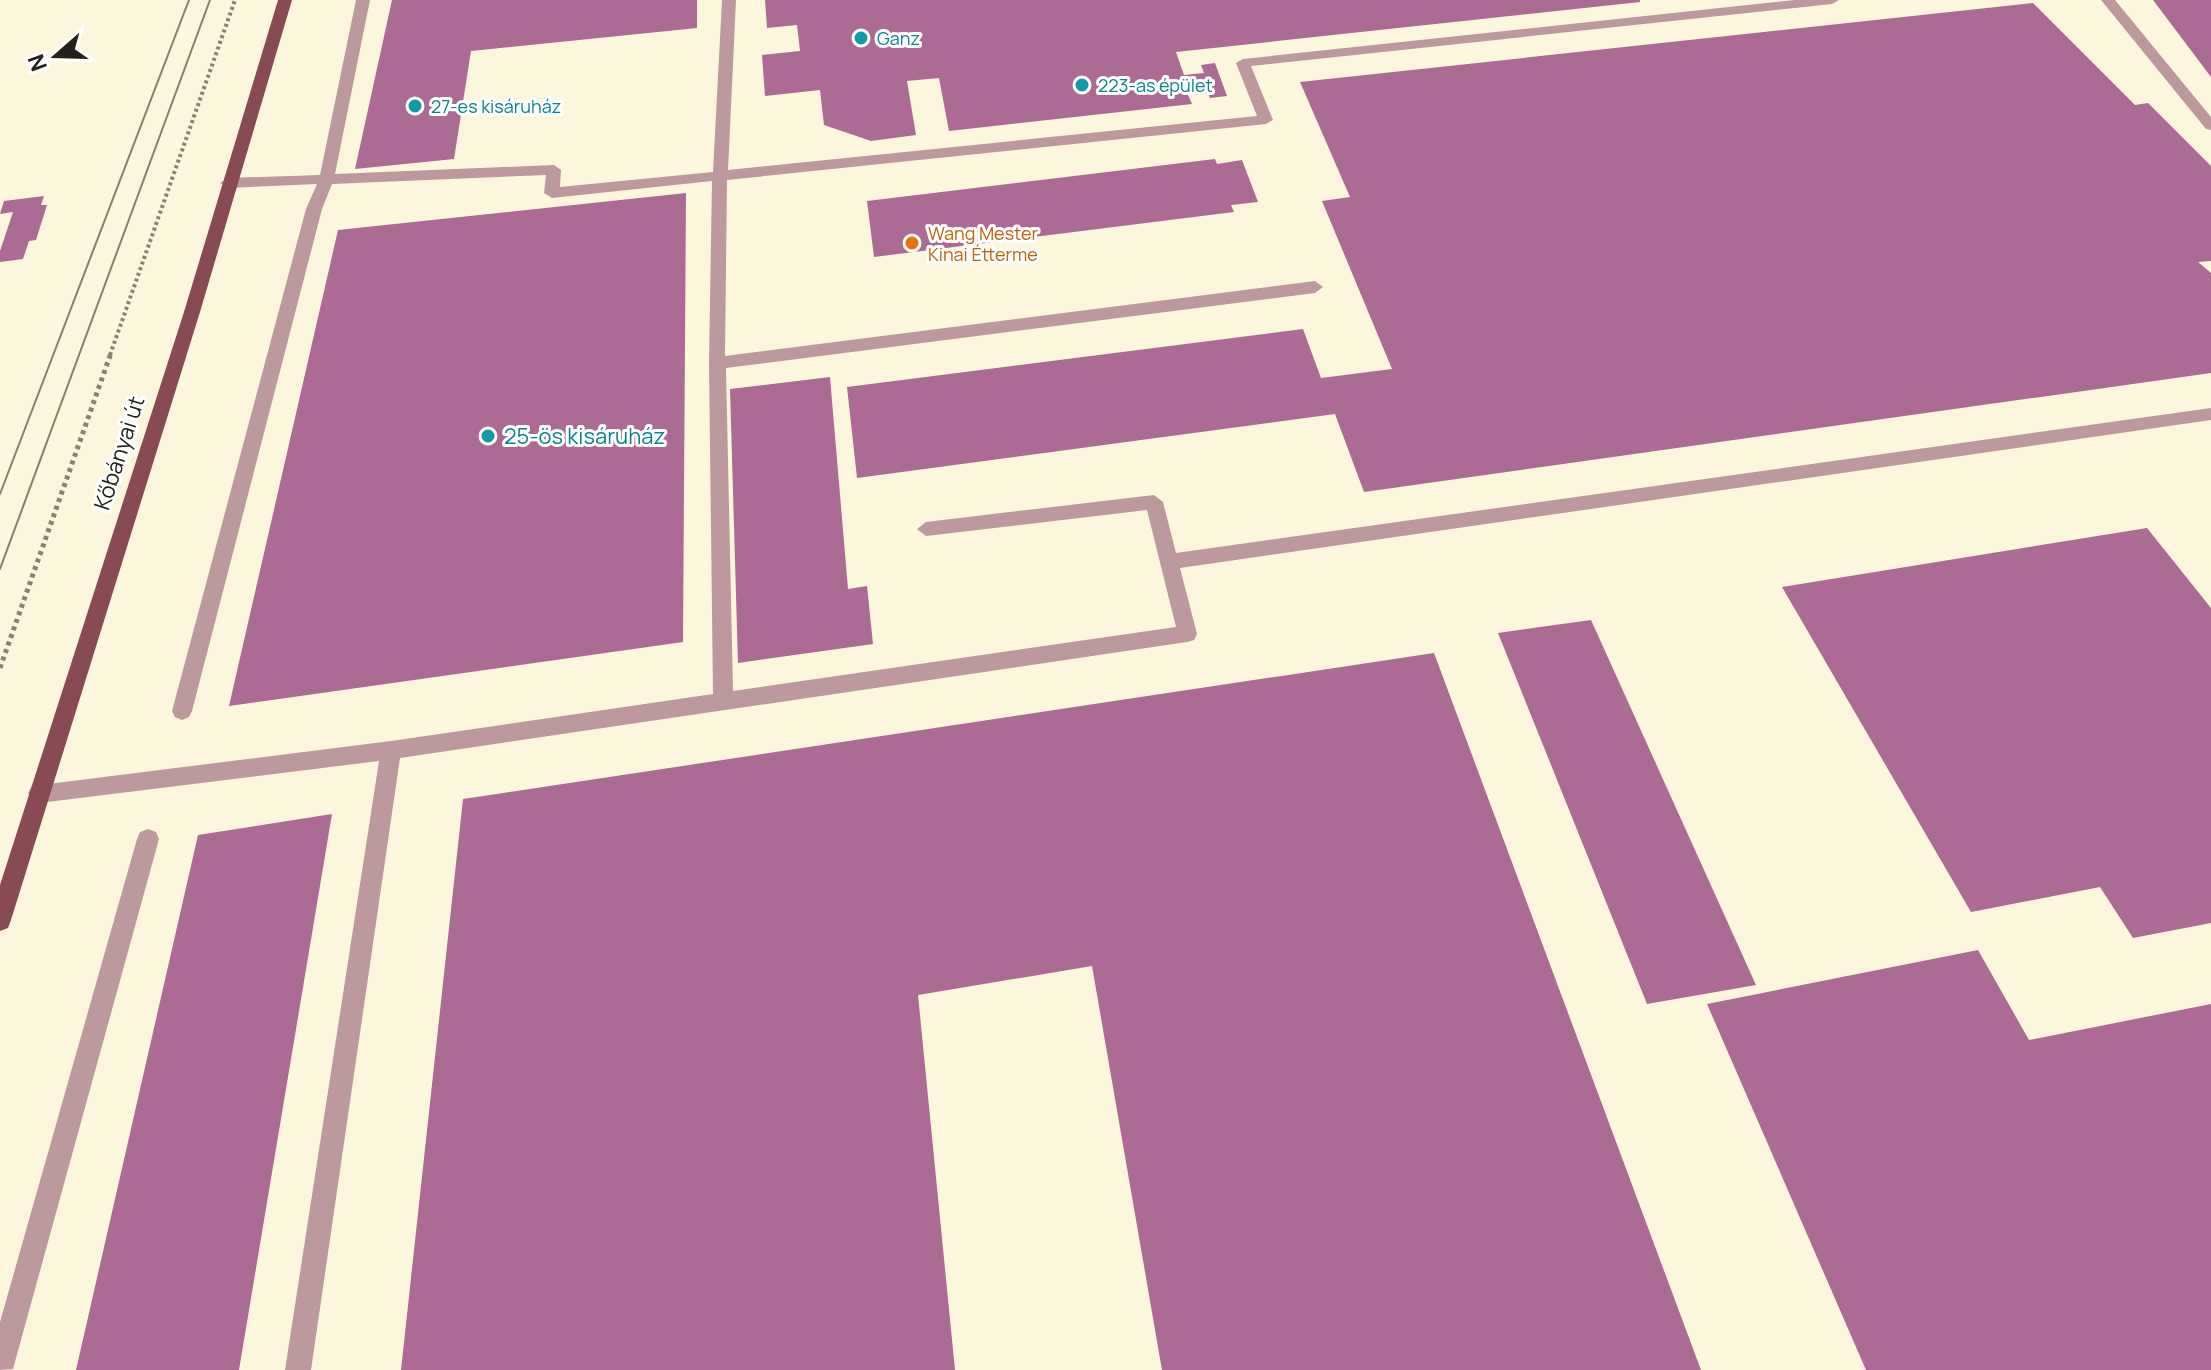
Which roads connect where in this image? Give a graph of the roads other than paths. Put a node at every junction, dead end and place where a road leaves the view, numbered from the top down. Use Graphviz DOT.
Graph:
graph roads {
  1 [pos="285,0"];
  2 [pos="363,0"];
  3 [pos="729,0"];
  4 [pos="1832,0"];
  5 [pos="2108,0"];
  6 [pos="1754,4"];
  7 [pos="2211,126"];
  8 [pos="720,174"];
  9 [pos="326,180"];
  10 [pos="228,183"];
  11 [pos="1315,287"];
  12 [pos="717,363"];
  13 [pos="2211,414"];
  14 [pos="926,529"];
  15 [pos="1169,562"];
  16 [pos="723,702"];
  17 [pos="182,711"];
  18 [pos="391,750"];
  19 [pos="39,793"];
  20 [pos="148,839"];
  21 [pos="0,920"];
  22 [pos="0,1369"];
  23 [pos="298,1370"];
  1 -- 10 [label="main road, Kőbányai út"];
  2 -- 9 [label="lane"];
  3 -- 8 [label="lane"];
  4 -- 6 [label="lane"];
  5 -- 7 [label="lane"];
  6 -- 8 [label="lane"];
  8 -- 9 [label="lane"];
  8 -- 12 [label="lane"];
  9 -- 10 [label="lane"];
  9 -- 17 [label="lane"];
  10 -- 19 [label="main road, Kőbányai út"];
  11 -- 12 [label="lane"];
  12 -- 16 [label="lane"];
  13 -- 15 [label="lane"];
  14 -- 15 [label="lane"];
  15 -- 16 [label="lane"];
  16 -- 18 [label="lane"];
  18 -- 19 [label="lane"];
  18 -- 23 [label="lane"];
  19 -- 21 [label="main road, Kőbányai út"];
  20 -- 22 [label="lane"];
}
